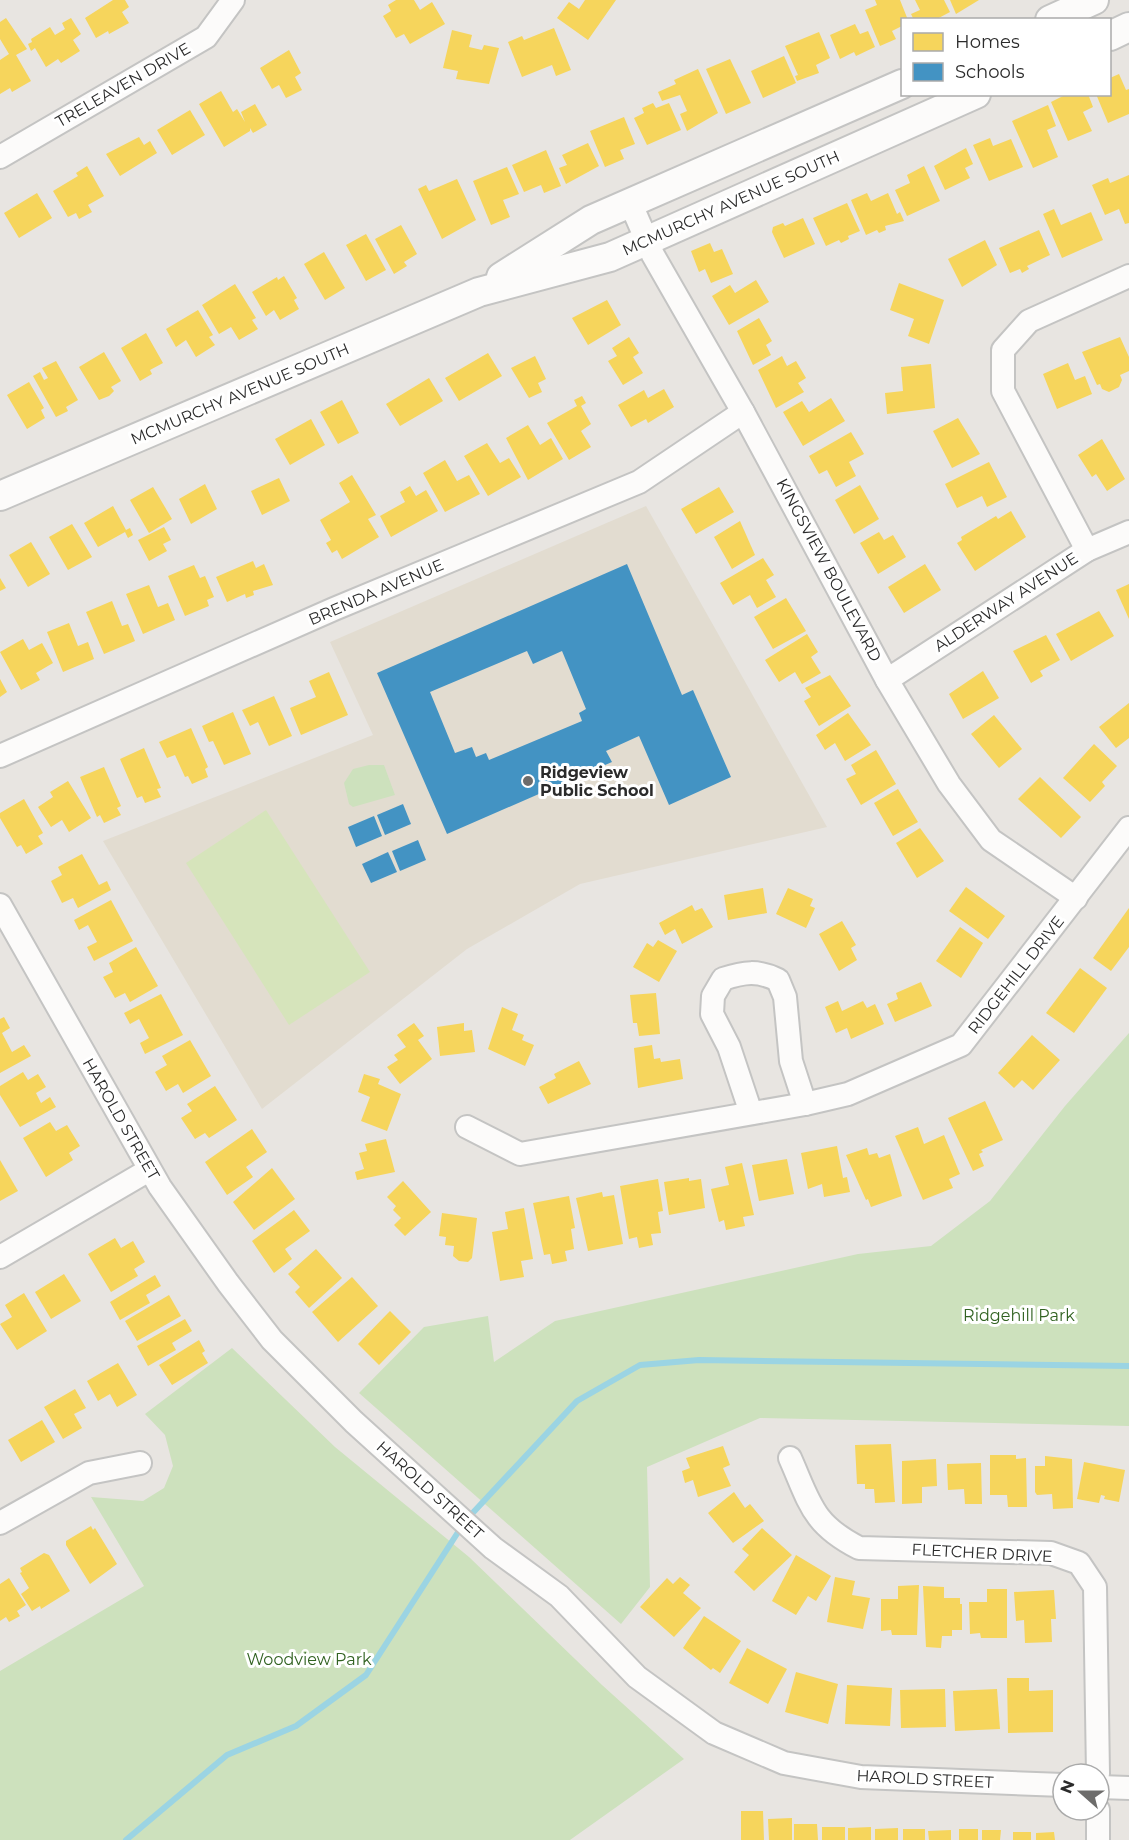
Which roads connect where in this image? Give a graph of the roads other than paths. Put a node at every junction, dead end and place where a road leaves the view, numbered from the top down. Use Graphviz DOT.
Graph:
graph roads {
  1 [pos="233,0"];
  2 [pos="1094,0"];
  3 [pos="1054,18"];
  4 [pos="1129,27"];
  5 [pos="1111,36"];
  6 [pos="901,85"];
  7 [pos="972,96"];
  8 [pos="0,157"];
  9 [pos="630,202"];
  10 [pos="646,241"];
  11 [pos="1129,276"];
  12 [pos="479,292"];
  13 [pos="743,412"];
  14 [pos="0,496"];
  15 [pos="1129,532"];
  16 [pos="1087,550"];
  17 [pos="887,680"];
  18 [pos="0,756"];
  19 [pos="1129,828"];
  20 [pos="1076,898"];
  21 [pos="0,905"];
  22 [pos="805,1104"];
  23 [pos="751,1113"];
  24 [pos="467,1127"];
  25 [pos="149,1170"];
  26 [pos="0,1257"];
  27 [pos="790,1458"];
  28 [pos="140,1463"];
  29 [pos="0,1523"];
  30 [pos="1098,1762"];
  31 [pos="1051,1785"];
  32 [pos="1111,1787"];
  33 [pos="1129,1788"];
  34 [pos="1098,1822"];
  35 [pos="1098,1840"];
  1 -- 8 [label="street, TRELEAVEN DRIVE"];
  2 -- 3 [label="street"];
  4 -- 5 [label="street"];
  6 -- 9 [label="street, MCMURCHY AVENUE SOUTH"];
  7 -- 10 [label="street, MCMURCHY AVENUE SOUTH"];
  9 -- 10 [label="street, KINGSVIEW BOULEVARD"];
  9 -- 12 [label="street, MCMURCHY AVENUE SOUTH"];
  10 -- 12 [label="street, MCMURCHY AVENUE SOUTH"];
  10 -- 13 [label="street, KINGSVIEW BOULEVARD"];
  11 -- 16 [label="street"];
  12 -- 14 [label="street, MCMURCHY AVENUE SOUTH"];
  13 -- 17 [label="street, KINGSVIEW BOULEVARD"];
  13 -- 18 [label="street, BRENDA AVENUE"];
  15 -- 16 [label="street, ALDERWAY AVENUE"];
  16 -- 17 [label="street, ALDERWAY AVENUE"];
  17 -- 20 [label="street, KINGSVIEW BOULEVARD"];
  19 -- 20 [label="street, RIDGEHILL DRIVE"];
  20 -- 22 [label="street, RIDGEHILL DRIVE"];
  21 -- 25 [label="street, HAROLD STREET"];
  22 -- 23 [label="street, RIDGEHILL DRIVE"];
  22 -- 23 [label="street"];
  23 -- 24 [label="street, RIDGEHILL DRIVE"];
  25 -- 26 [label="street"];
  25 -- 31 [label="street, HAROLD STREET"];
  27 -- 30 [label="street, FLETCHER DRIVE"];
  28 -- 29 [label="street"];
  32 -- 33 [label="street"];
  34 -- 35 [label="street"];
}
